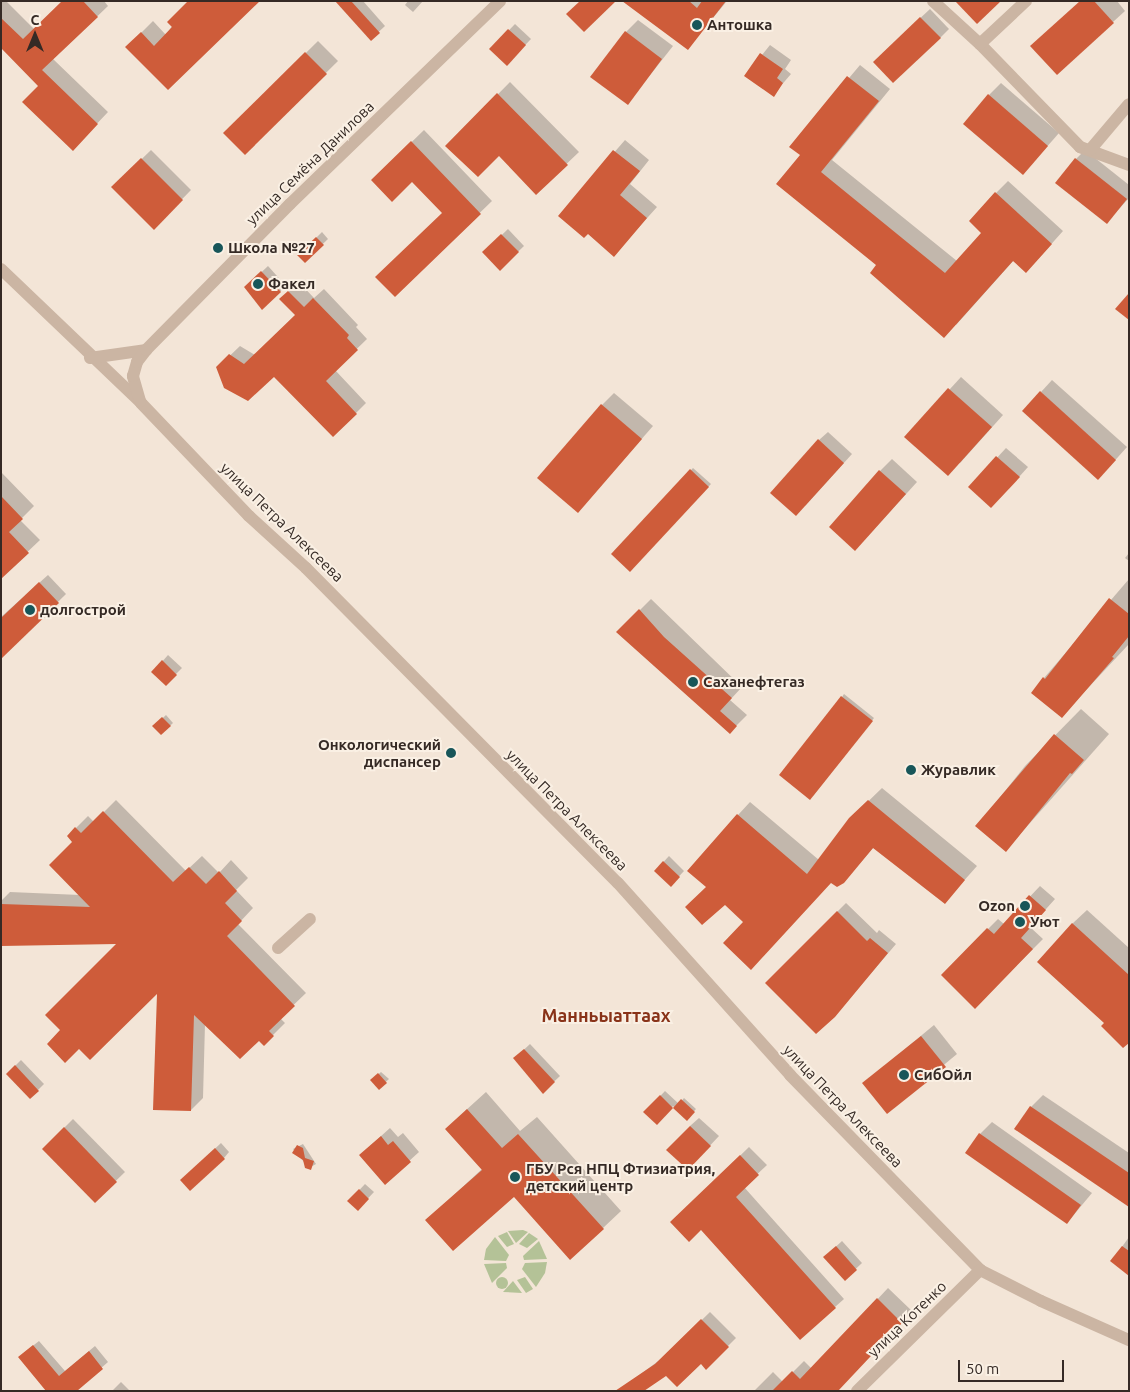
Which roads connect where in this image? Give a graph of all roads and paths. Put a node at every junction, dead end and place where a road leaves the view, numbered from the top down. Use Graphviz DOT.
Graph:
graph roads {
  1 [pos="500,1"];
  2 [pos="933,1"];
  3 [pos="1026,1"];
  4 [pos="980,44"];
  5 [pos="1129,104"];
  6 [pos="1090,150"];
  7 [pos="1129,165"];
  8 [pos="1,269"];
  9 [pos="146,350"];
  10 [pos="90,358"];
  11 [pos="141,403"];
  12 [pos="310,919"];
  13 [pos="278,948"];
  14 [pos="980,1270"];
  15 [pos="1129,1340"];
  16 [pos="857,1391"];
  1 -- 9 [label="street, улица Семёна Данилова"];
  2 -- 4 [label="street"];
  3 -- 4 [label="street"];
  4 -- 6 [label="street"];
  5 -- 6 [label="street"];
  6 -- 7 [label="street"];
  8 -- 10 [label="street, улица Петра Алексеева"];
  9 -- 10 [label="street"];
  9 -- 11 [label="street, улица Семёна Данилова"];
  10 -- 11 [label="street, улица Петра Алексеева"];
  11 -- 14 [label="street, улица Петра Алексеева"];
  12 -- 13 [label="street"];
  14 -- 15 [label="street, улица Петра Алексеева"];
  14 -- 16 [label="street, улица Котенко"];
}
